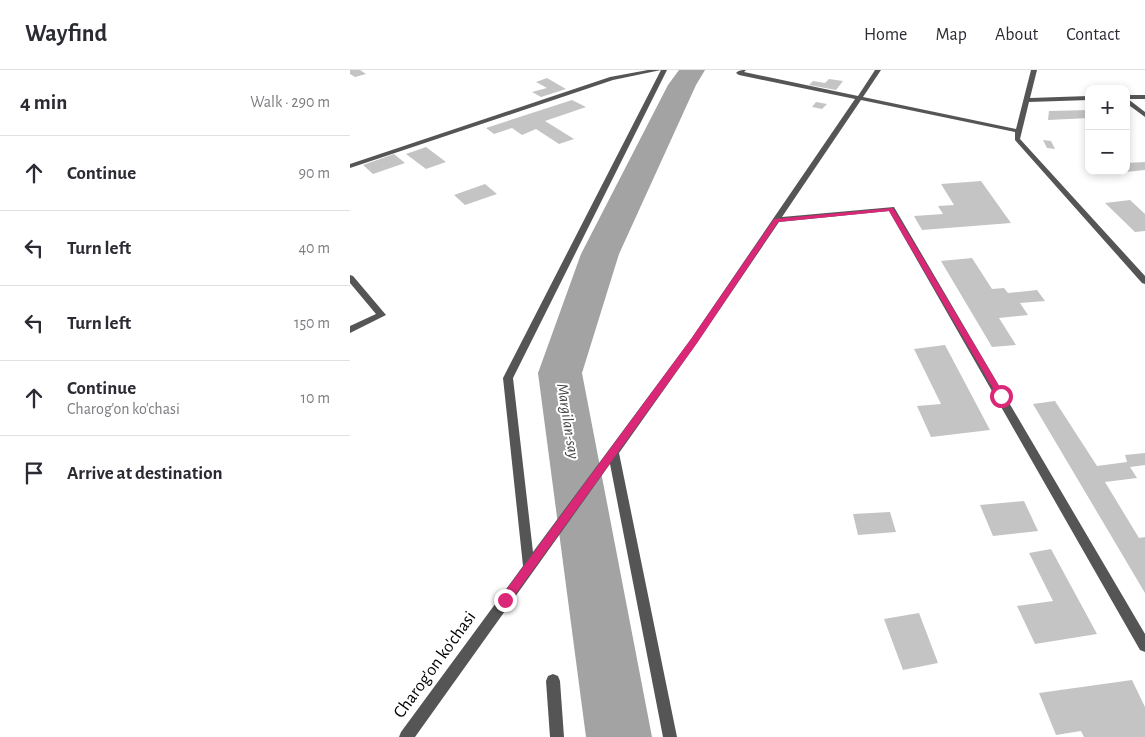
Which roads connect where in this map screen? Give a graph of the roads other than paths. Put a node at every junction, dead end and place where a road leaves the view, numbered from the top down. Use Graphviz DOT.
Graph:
graph roads {
  1 [pos="658,70"];
  2 [pos="664,70"];
  3 [pos="743,70"];
  4 [pos="878,70"];
  5 [pos="1034,70"];
  6 [pos="1145,97"];
  7 [pos="859,98"];
  8 [pos="1085,98"];
  9 [pos="1130,99"];
  10 [pos="1026,100"];
  11 [pos="1130,102"];
  12 [pos="1145,115"];
  13 [pos="1018,131"];
  14 [pos="350,166"];
  15 [pos="776,220"];
  16 [pos="350,278"];
  17 [pos="1145,281"];
  18 [pos="350,330"];
  19 [pos="613,451"];
  20 [pos="529,566"];
  21 [pos="1145,646"];
  22 [pos="553,681"];
  23 [pos="406,737"];
  24 [pos="558,737"];
  25 [pos="670,737"];
  1 -- 14 [label="street"];
  2 -- 20 [label="street"];
  3 -- 7 [label="street"];
  4 -- 7 [label="street, Charog'on ko'chasi"];
  5 -- 10 [label="street"];
  6 -- 9 [label="street"];
  7 -- 13 [label="street"];
  7 -- 15 [label="street, Charog'on ko'chasi"];
  8 -- 10 [label="street"];
  10 -- 13 [label="street"];
  11 -- 12 [label="street"];
  13 -- 17 [label="street"];
  15 -- 19 [label="street, Charog'on ko'chasi"];
  15 -- 21 [label="street"];
  16 -- 18 [label="street"];
  19 -- 20 [label="street, Charog'on ko'chasi"];
  19 -- 25 [label="street"];
  20 -- 23 [label="street, Charog'on ko'chasi"];
  22 -- 24 [label="street"];
}
